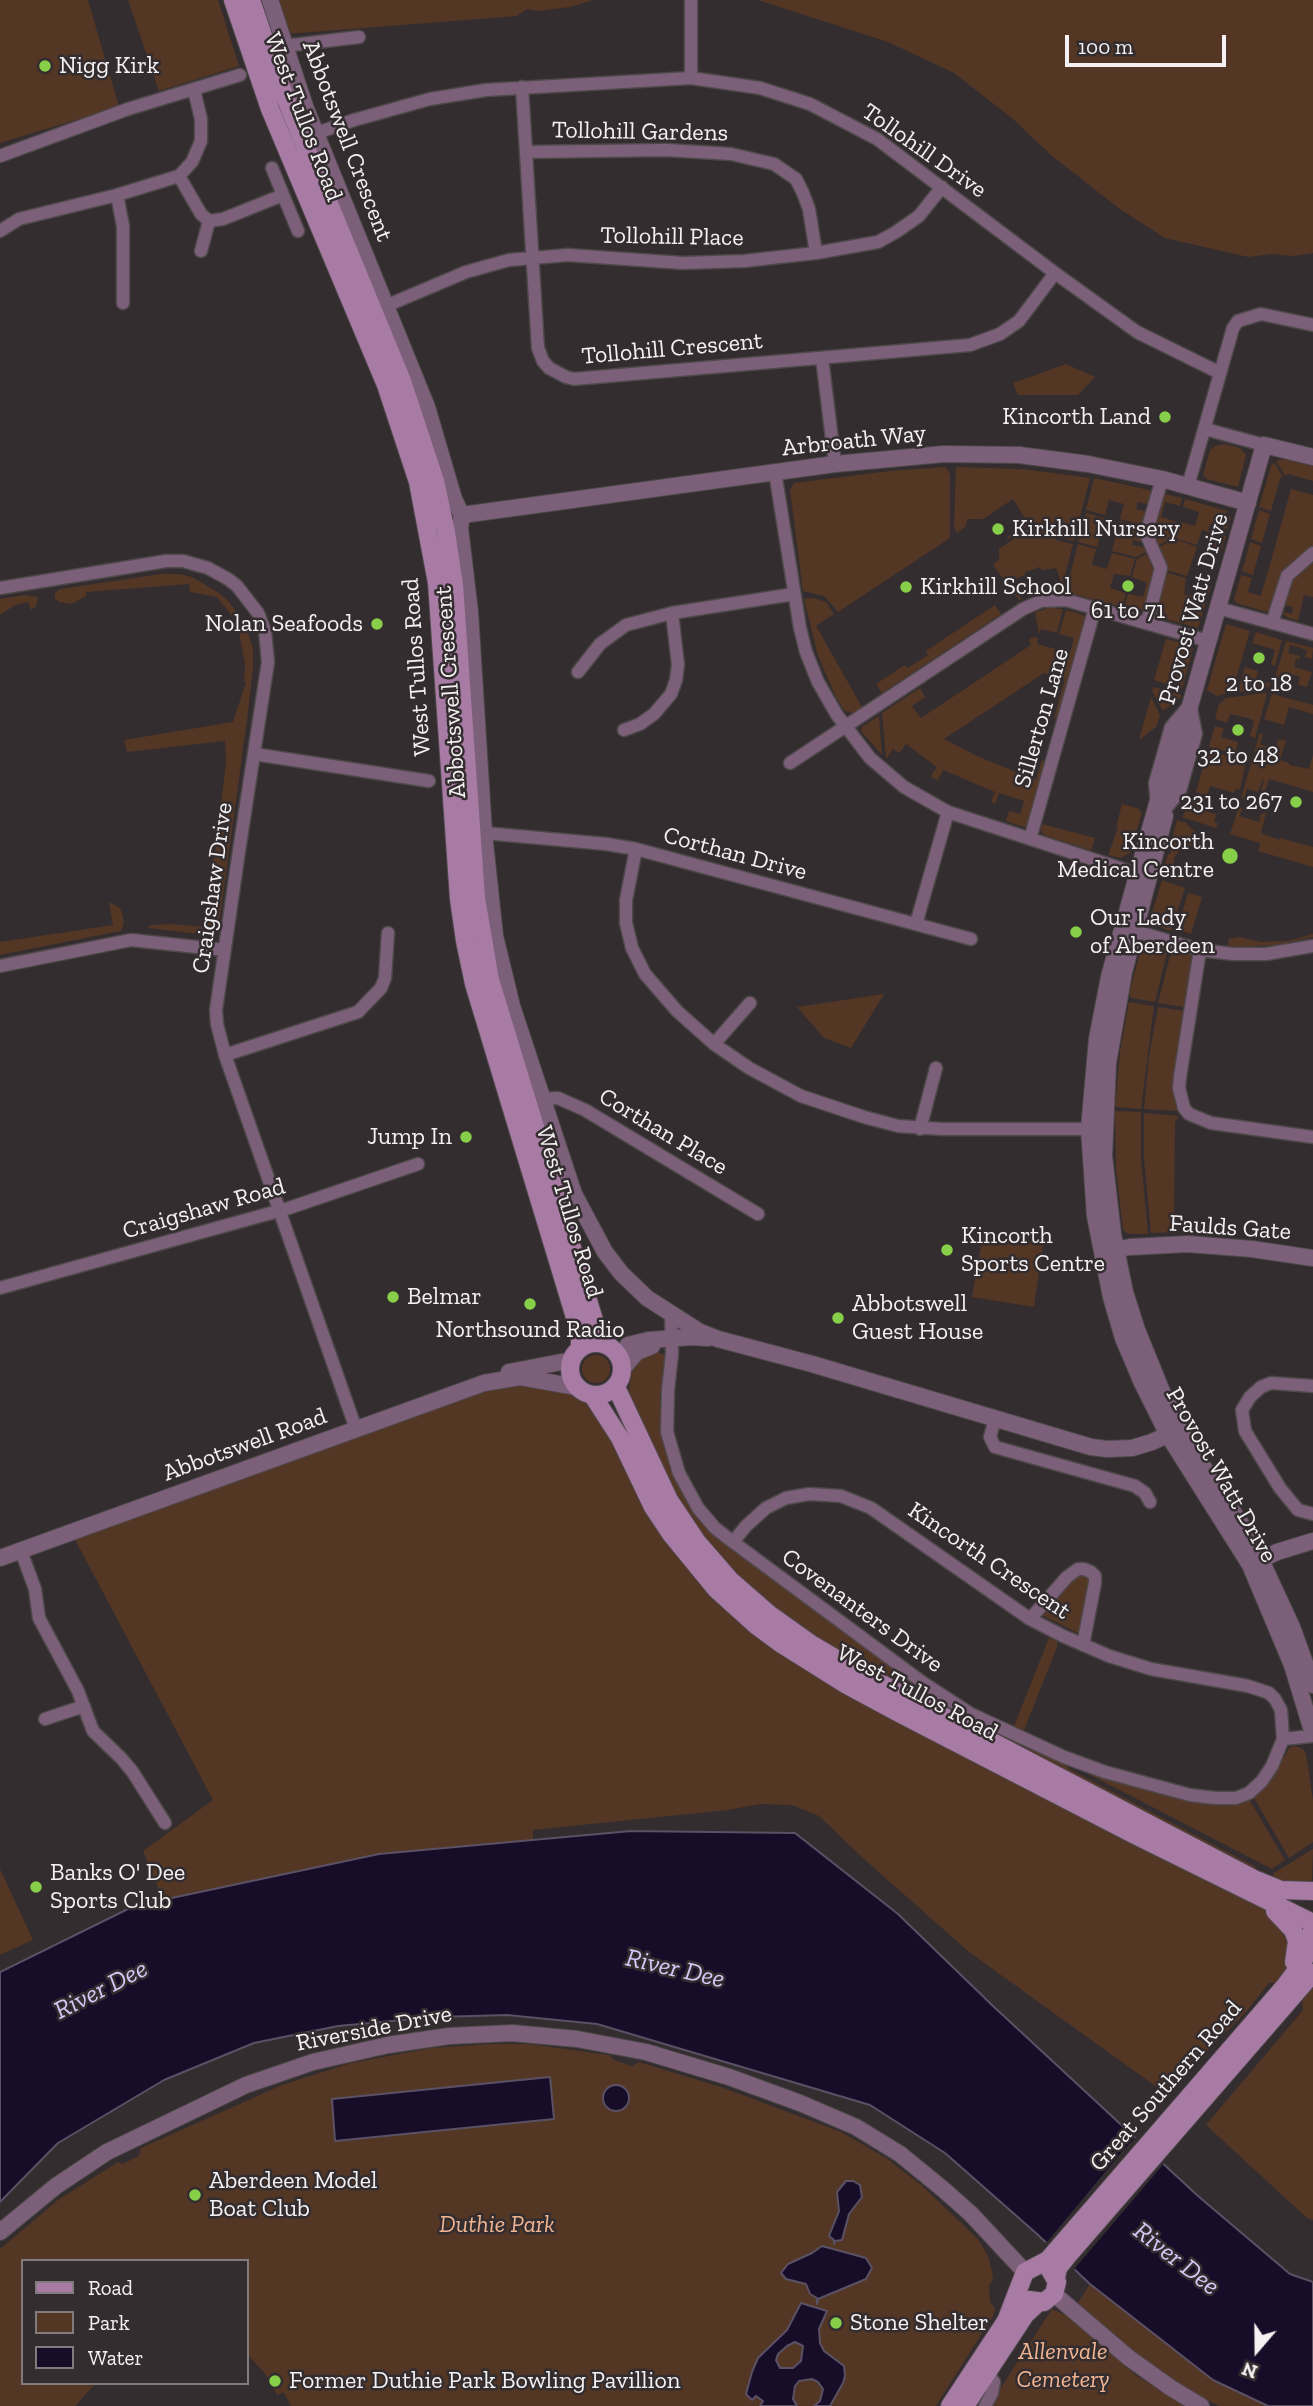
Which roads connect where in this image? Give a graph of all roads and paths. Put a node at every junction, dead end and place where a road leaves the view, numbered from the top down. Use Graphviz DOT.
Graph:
graph roads {
  1 [pos="233,0"];
  2 [pos="251,0"];
  3 [pos="270,0"];
  4 [pos="691,0"];
  5 [pos="359,37"];
  6 [pos="285,46"];
  7 [pos="240,75"];
  8 [pos="691,78"];
  9 [pos="522,87"];
  10 [pos="194,90"];
  11 [pos="317,134"];
  12 [pos="526,152"];
  13 [pos="0,156"];
  14 [pos="272,168"];
  15 [pos="180,176"];
  16 [pos="942,187"];
  17 [pos="117,195"];
  18 [pos="283,195"];
  19 [pos="209,221"];
  20 [pos="298,231"];
  21 [pos="0,232"];
  22 [pos="201,251"];
  23 [pos="817,253"];
  24 [pos="532,257"];
  25 [pos="1055,273"];
  26 [pos="123,303"];
  27 [pos="388,305"];
  28 [pos="1313,325"];
  29 [pos="822,358"];
  30 [pos="1220,373"];
  31 [pos="1205,429"];
  32 [pos="1265,445"];
  33 [pos="1313,457"];
  34 [pos="835,464"];
  35 [pos="775,472"];
  36 [pos="1162,479"];
  37 [pos="1188,486"];
  38 [pos="1248,503"];
  39 [pos="462,515"];
  40 [pos="1313,553"];
  41 [pos="0,588"];
  42 [pos="794,594"];
  43 [pos="1095,608"];
  44 [pos="1218,608"];
  45 [pos="672,613"];
  46 [pos="1147,623"];
  47 [pos="1272,623"];
  48 [pos="1313,634"];
  49 [pos="1208,641"];
  50 [pos="578,672"];
  51 [pos="1190,706"];
  52 [pos="845,727"];
  53 [pos="624,730"];
  54 [pos="254,754"];
  55 [pos="790,763"];
  56 [pos="429,780"];
  57 [pos="1162,806"];
  58 [pos="948,812"];
  59 [pos="484,833"];
  60 [pos="1030,839"];
  61 [pos="636,849"];
  62 [pos="1143,876"];
  63 [pos="916,924"];
  64 [pos="1128,929"];
  65 [pos="388,933"];
  66 [pos="971,939"];
  67 [pos="1313,946"];
  68 [pos="225,950"];
  69 [pos="1200,950"];
  70 [pos="0,966"];
  71 [pos="750,1003"];
  72 [pos="715,1044"];
  73 [pos="225,1055"];
  74 [pos="936,1068"];
  75 [pos="543,1099"];
  76 [pos="920,1129"];
  77 [pos="1096,1129"];
  78 [pos="1313,1137"];
  79 [pos="418,1164"];
  80 [pos="281,1210"];
  81 [pos="758,1214"];
  82 [pos="1109,1251"];
  83 [pos="1313,1258"];
  84 [pos="0,1288"];
  85 [pos="671,1314"];
  86 [pos="718,1339"];
  87 [pos="671,1340"];
  88 [pos="601,1343"];
  89 [pos="628,1345"];
  90 [pos="576,1354"];
  91 [pos="623,1368"];
  92 [pos="484,1383"];
  93 [pos="1313,1385"];
  94 [pos="576,1387"];
  95 [pos="616,1387"];
  96 [pos="593,1396"];
  97 [pos="995,1419"];
  98 [pos="356,1429"];
  99 [pos="1174,1432"];
  100 [pos="1150,1502"];
  101 [pos="1313,1514"];
  102 [pos="1313,1541"];
  103 [pos="733,1542"];
  104 [pos="21,1550"];
  105 [pos="0,1558"];
  106 [pos="1256,1562"];
  107 [pos="1030,1619"];
  108 [pos="1083,1645"];
  109 [pos="1313,1685"];
  110 [pos="84,1706"];
  111 [pos="45,1719"];
  112 [pos="1313,1735"];
  113 [pos="1283,1739"];
  114 [pos="165,1824"];
  115 [pos="1313,1891"];
  116 [pos="1259,1898"];
  117 [pos="1313,1907"];
  118 [pos="1313,1924"];
  119 [pos="1313,1973"];
  120 [pos="1290,1987"];
  121 [pos="0,2232"];
  122 [pos="1043,2275"];
  123 [pos="1038,2303"];
  124 [pos="987,2372"];
  125 [pos="950,2406"];
  126 [pos="965,2406"];
  127 [pos="985,2406"];
  128 [pos="1201,2406"];
  1 -- 90 [label="main road, West Tullos Road"];
  2 -- 88 [label="main road, West Tullos Road"];
  3 -- 6 [label="street, Abbotswell Crescent"];
  4 -- 8 [label="street"];
  5 -- 6 [label="street"];
  6 -- 11 [label="street, Abbotswell Crescent"];
  7 -- 10 [label="street"];
  8 -- 9 [label="street, Tollohill Drive"];
  8 -- 16 [label="street, Tollohill Drive"];
  9 -- 11 [label="street, Tollohill Drive"];
  9 -- 12 [label="street, Tollohill Crescent"];
  10 -- 13 [label="street"];
  10 -- 15 [label="street"];
  11 -- 27 [label="street, Abbotswell Crescent"];
  12 -- 23 [label="street, Tollohill Gardens"];
  12 -- 24 [label="street, Tollohill Crescent"];
  14 -- 18 [label="street"];
  15 -- 17 [label="street"];
  15 -- 19 [label="street"];
  16 -- 23 [label="street, Tollohill Place"];
  16 -- 25 [label="street, Tollohill Drive"];
  17 -- 21 [label="street"];
  17 -- 26 [label="street"];
  18 -- 19 [label="street"];
  18 -- 20 [label="street"];
  19 -- 22 [label="street"];
  23 -- 24 [label="street, Tollohill Place"];
  24 -- 27 [label="street, Tollohill Place"];
  24 -- 29 [label="street, Tollohill Crescent"];
  25 -- 29 [label="street, Tollohill Crescent"];
  25 -- 30 [label="street, Tollohill Drive"];
  27 -- 39 [label="street, Abbotswell Crescent"];
  28 -- 30 [label="street"];
  29 -- 34 [label="street"];
  30 -- 31 [label="street"];
  31 -- 32 [label="street"];
  31 -- 37 [label="street"];
  32 -- 33 [label="street"];
  32 -- 38 [label="street, Provost Watt Drive"];
  34 -- 35 [label="street, Arbroath Way"];
  34 -- 36 [label="street, Arbroath Way"];
  35 -- 39 [label="street, Arbroath Way"];
  35 -- 42 [label="street"];
  36 -- 37 [label="street, Arbroath Way"];
  36 -- 46 [label="street"];
  37 -- 38 [label="street, Arbroath Way"];
  38 -- 44 [label="street, Provost Watt Drive"];
  39 -- 59 [label="street, Abbotswell Crescent"];
  40 -- 47 [label="street"];
  41 -- 54 [label="street, Craigshaw Drive"];
  42 -- 45 [label="street"];
  42 -- 52 [label="street"];
  43 -- 46 [label="street"];
  43 -- 52 [label="street"];
  43 -- 60 [label="street, Sillerton Lane"];
  44 -- 47 [label="street"];
  44 -- 49 [label="street, Provost Watt Drive"];
  45 -- 50 [label="street"];
  45 -- 53 [label="street"];
  46 -- 49 [label="street"];
  47 -- 48 [label="street"];
  49 -- 51 [label="street, Provost Watt Drive"];
  51 -- 57 [label="street, Provost Watt Drive"];
  51 -- 57 [label="street"];
  51 -- 57 [label="street"];
  52 -- 55 [label="street"];
  52 -- 58 [label="street"];
  54 -- 56 [label="street"];
  54 -- 68 [label="street, Craigshaw Drive"];
  57 -- 62 [label="street, Provost Watt Drive"];
  58 -- 60 [label="street"];
  58 -- 63 [label="street"];
  59 -- 61 [label="street, Corthan Drive"];
  59 -- 75 [label="street, Abbotswell Crescent"];
  60 -- 62 [label="street"];
  61 -- 63 [label="street, Corthan Drive"];
  61 -- 72 [label="street"];
  62 -- 64 [label="street, Provost Watt Drive"];
  63 -- 66 [label="street, Corthan Drive"];
  64 -- 69 [label="street"];
  64 -- 77 [label="street, Provost Watt Drive"];
  65 -- 73 [label="street"];
  67 -- 69 [label="street"];
  68 -- 70 [label="street"];
  68 -- 73 [label="street, Craigshaw Drive"];
  69 -- 78 [label="street"];
  71 -- 72 [label="street"];
  72 -- 76 [label="street"];
  73 -- 80 [label="street, Craigshaw Drive"];
  74 -- 76 [label="street"];
  75 -- 81 [label="street, Corthan Place"];
  75 -- 85 [label="street, Abbotswell Crescent"];
  76 -- 77 [label="street"];
  77 -- 82 [label="street, Provost Watt Drive"];
  79 -- 80 [label="street, Craigshaw Road"];
  80 -- 84 [label="street, Craigshaw Road"];
  80 -- 98 [label="street, Craigshaw Drive"];
  82 -- 83 [label="street, Faulds Gate"];
  82 -- 99 [label="street, Provost Watt Drive"];
  85 -- 86 [label="street, Abbotswell Crescent"];
  85 -- 87 [label="street, Covenanters Drive"];
  86 -- 87 [label="street, Abbotswell Crescent"];
  86 -- 97 [label="street, Abbotswell Crescent"];
  87 -- 89 [label="street, Abbotswell Crescent"];
  87 -- 91 [label="street, Abbotswell Crescent"];
  87 -- 103 [label="street, Covenanters Drive"];
  88 -- 90 [label="main road"];
  88 -- 91 [label="main road"];
  90 -- 92 [label="street"];
  90 -- 94 [label="main road"];
  91 -- 95 [label="main road"];
  92 -- 94 [label="street"];
  92 -- 98 [label="street, Abbotswell Road"];
  93 -- 101 [label="street"];
  94 -- 96 [label="main road"];
  95 -- 96 [label="main road"];
  95 -- 115 [label="main road, West Tullos Road"];
  96 -- 116 [label="main road, West Tullos Road"];
  97 -- 99 [label="street, Abbotswell Crescent"];
  97 -- 100 [label="street"];
  98 -- 104 [label="street, Abbotswell Road"];
  99 -- 106 [label="street, Provost Watt Drive"];
  102 -- 106 [label="street"];
  103 -- 107 [label="street, Kincorth Crescent"];
  103 -- 113 [label="street, Covenanters Drive"];
  104 -- 105 [label="street, Abbotswell Road"];
  104 -- 110 [label="street"];
  106 -- 109 [label="street, Provost Watt Drive"];
  106 -- 112 [label="street, Provost Watt Drive"];
  107 -- 108 [label="street, Kincorth Crescent"];
  107 -- 108 [label="street"];
  108 -- 113 [label="street, Kincorth Crescent"];
  110 -- 111 [label="street"];
  110 -- 114 [label="street"];
  112 -- 113 [label="street"];
  116 -- 118 [label="main road, West Tullos Road"];
  116 -- 120 [label="main road"];
  117 -- 118 [label="main road, Great Southern Road"];
  118 -- 120 [label="main road, Great Southern Road"];
  119 -- 120 [label="main road, Great Southern Road"];
  120 -- 122 [label="main road, Great Southern Road"];
  121 -- 122 [label="street, Riverside Drive"];
  122 -- 123 [label="main road"];
  122 -- 123 [label="main road"];
  122 -- 125 [label="main road, Great Southern Road"];
  122 -- 128 [label="street, Riverside Drive"];
  123 -- 124 [label="main road"];
  124 -- 126 [label="main road"];
  124 -- 127 [label="street"];
}
